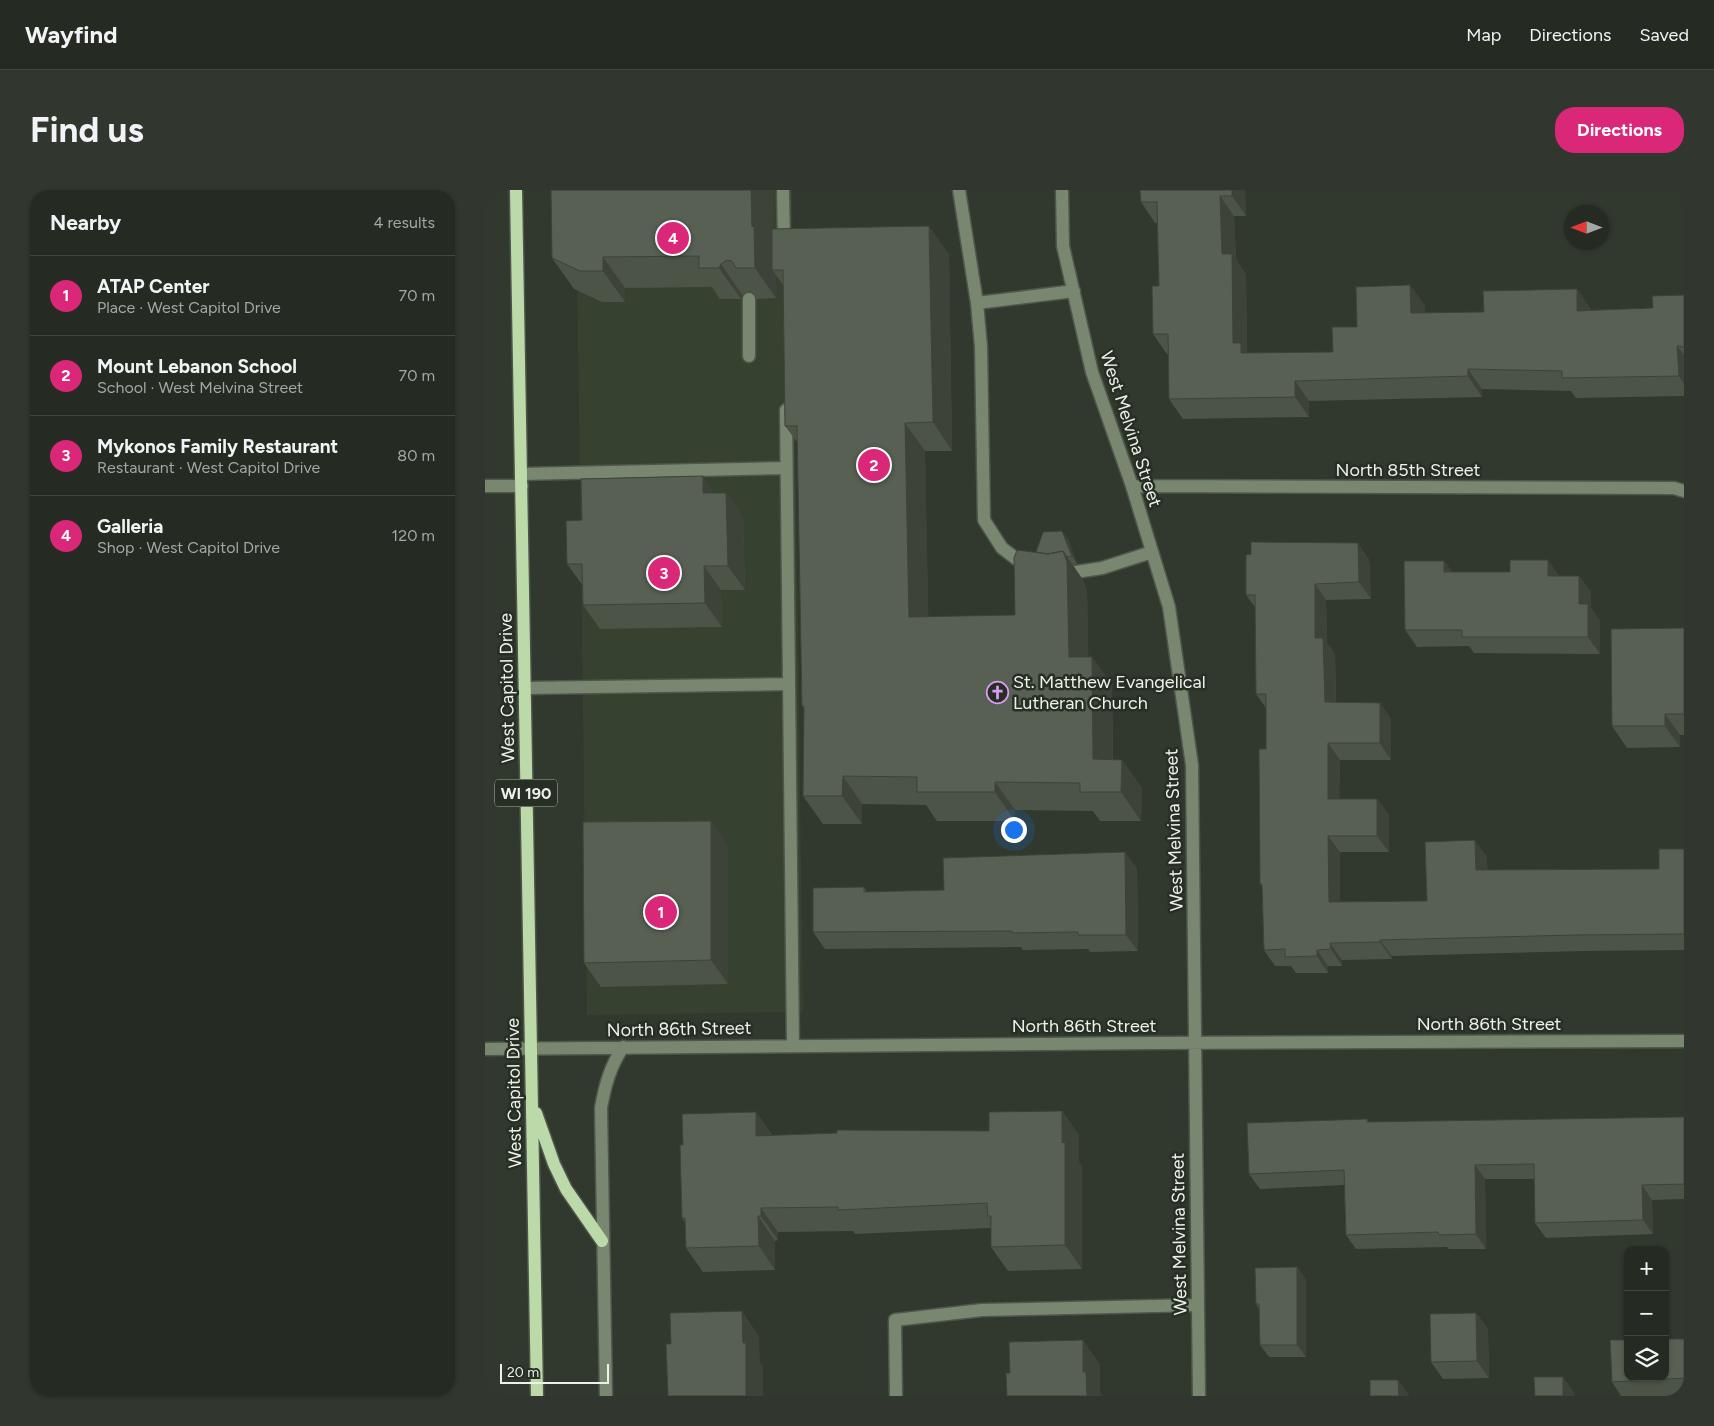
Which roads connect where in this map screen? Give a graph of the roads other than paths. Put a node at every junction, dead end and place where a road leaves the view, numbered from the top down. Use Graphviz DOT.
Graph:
graph roads {
  1 [pos="515,190"];
  2 [pos="783,190"];
  3 [pos="959,190"];
  4 [pos="1062,190"];
  5 [pos="784,258"];
  6 [pos="1074,291"];
  7 [pos="749,299"];
  8 [pos="977,304"];
  9 [pos="749,356"];
  10 [pos="786,393"];
  11 [pos="786,468"];
  12 [pos="521,480"];
  13 [pos="485,486"];
  14 [pos="1132,486"];
  15 [pos="1684,491"];
  16 [pos="1152,552"];
  17 [pos="789,684"];
  18 [pos="525,688"];
  19 [pos="1684,1041"];
  20 [pos="1195,1043"];
  21 [pos="793,1046"];
  22 [pos="623,1047"];
  23 [pos="531,1048"];
  24 [pos="485,1049"];
  25 [pos="532,1102"];
  26 [pos="602,1241"];
  27 [pos="1197,1305"];
  28 [pos="537,1396"];
  29 [pos="606,1396"];
  30 [pos="896,1396"];
  31 [pos="1199,1396"];
  1 -- 12 [label="main road, West Capitol Drive / WI 190"];
  2 -- 5 [label="street"];
  3 -- 8 [label="street"];
  4 -- 6 [label="street, West Melvina Street"];
  6 -- 8 [label="street"];
  6 -- 14 [label="street, West Melvina Street"];
  7 -- 9 [label="street"];
  8 -- 16 [label="street"];
  10 -- 11 [label="street"];
  11 -- 12 [label="street"];
  11 -- 17 [label="street"];
  12 -- 13 [label="street"];
  12 -- 18 [label="main road, West Capitol Drive / WI 190"];
  14 -- 15 [label="street, North 85th Street"];
  14 -- 16 [label="street, West Melvina Street"];
  16 -- 20 [label="street, West Melvina Street"];
  17 -- 18 [label="street"];
  17 -- 21 [label="street"];
  18 -- 23 [label="main road, West Capitol Drive / WI 190"];
  19 -- 20 [label="street, North 86th Street"];
  20 -- 21 [label="street, North 86th Street"];
  20 -- 27 [label="street, West Melvina Street"];
  21 -- 22 [label="street, North 86th Street"];
  22 -- 23 [label="street, North 86th Street"];
  22 -- 26 [label="street"];
  23 -- 24 [label="street, North 86th Street"];
  23 -- 25 [label="main road, West Capitol Drive / WI 190"];
  25 -- 26 [label="main road"];
  25 -- 28 [label="main road, West Capitol Drive / WI 190"];
  26 -- 29 [label="street"];
  27 -- 30 [label="street"];
  27 -- 31 [label="street, West Melvina Street"];
}
